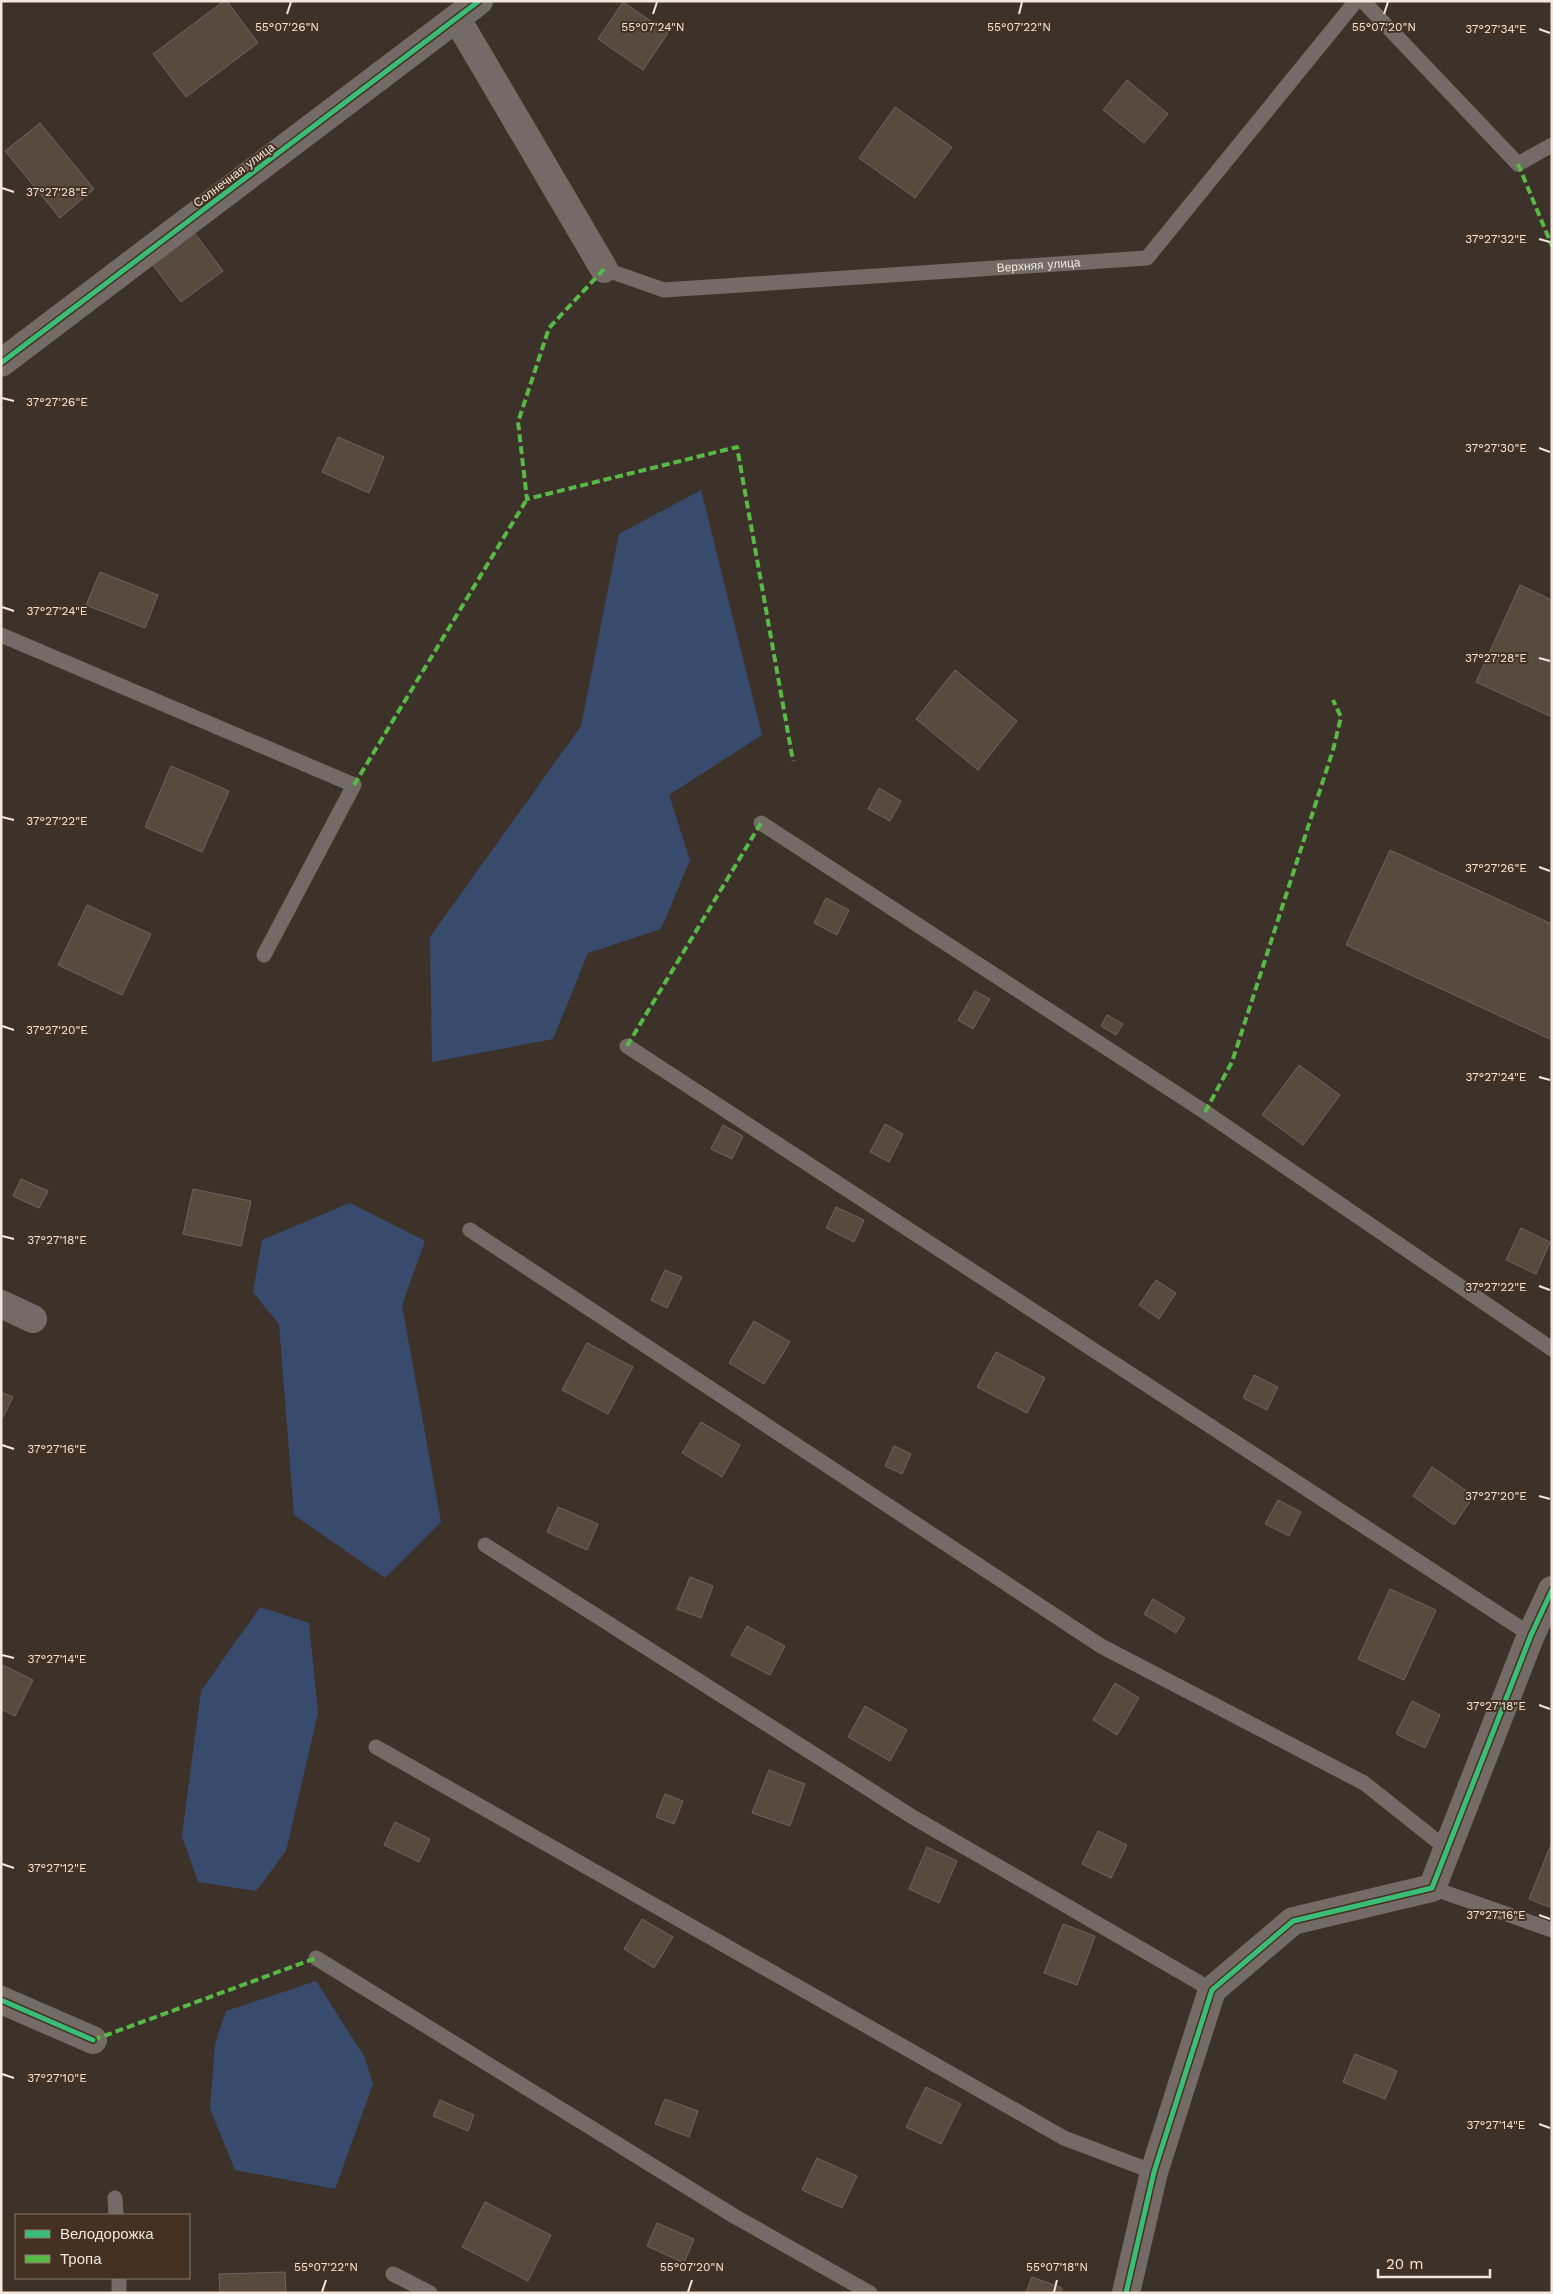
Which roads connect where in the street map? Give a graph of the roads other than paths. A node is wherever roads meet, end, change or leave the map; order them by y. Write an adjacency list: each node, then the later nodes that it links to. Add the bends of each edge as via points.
1 (479, 1): 4 (street, Солнечная улица)
2 (1356, 1): 6 (lane, Верхняя улица, via 1147,258 664,290)
3 (1363, 1): 5 (lane, via 1518,164)
4 (457, 10): 6 (street); 7 (street, Солнечная улица)
5 (1552, 145)
6 (604, 269)
7 (1, 364)
8 (1, 635): 10 (lane, via 354,785)
9 (761, 823): 15 (lane, via 1205,1112)
10 (264, 955)
11 (627, 1046): 18 (lane)
12 (470, 1230): 20 (lane, via 1101,1646 1364,1783)
13 (1, 1304): 14 (street)
14 (33, 1319)
15 (1552, 1348)
16 (485, 1545): 24 (lane, via 911,1816)
17 (1552, 1590): 18 (street)
18 (1531, 1635): 20 (street)
19 (376, 1747): 27 (lane, via 1064,2138)
20 (1447, 1849): 21 (street)
21 (1432, 1888): 22 (lane); 24 (street, via 1293,1920)
22 (1552, 1930)
23 (316, 1958): 34 (lane, via 734,2216)
24 (1212, 1990): 27 (street)
25 (1, 2000): 26 (street)
26 (93, 2040)
27 (1154, 2172): 35 (street)
28 (115, 2198): 29 (lane)
29 (116, 2214)
30 (393, 2274): 33 (lane)
31 (118, 2279): 32 (lane)
32 (119, 2293)
33 (430, 2293)
34 (870, 2293)
35 (1126, 2293)

